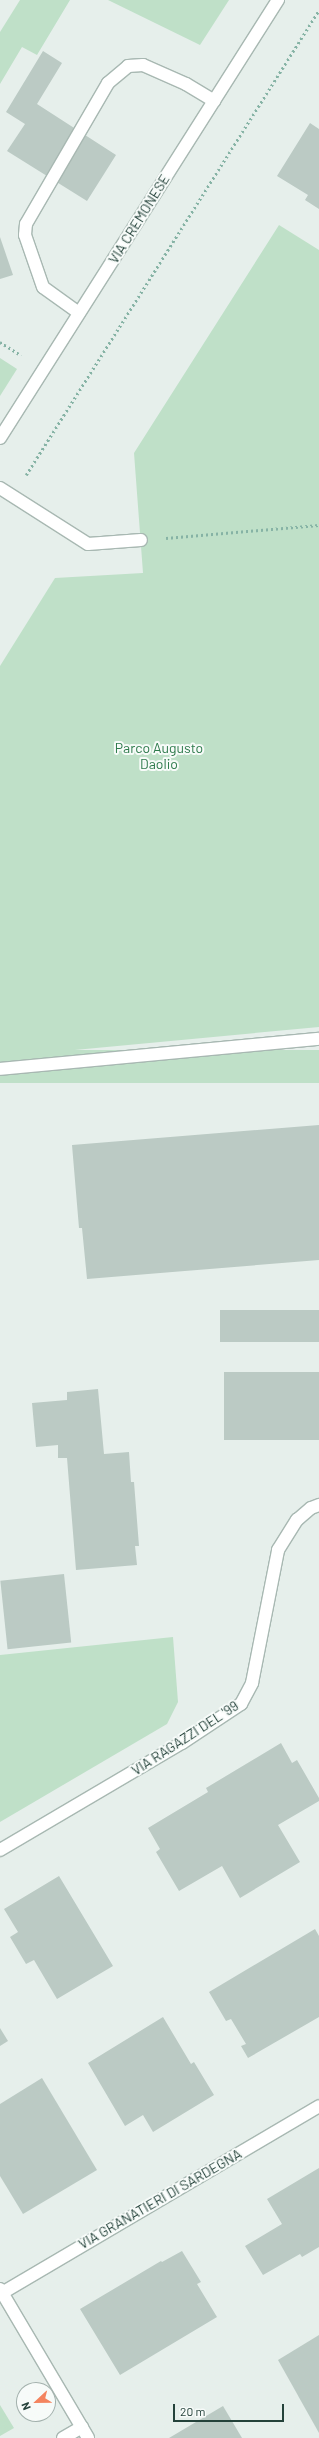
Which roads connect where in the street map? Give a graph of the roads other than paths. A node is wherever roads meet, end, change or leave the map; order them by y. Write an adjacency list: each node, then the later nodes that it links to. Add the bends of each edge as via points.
1 (278, 0): 2 (street, VIA CREMONESE)
2 (214, 101): 3 (street, VIA CREMONESE); 3 (street, via 186,84 143,65 128,66 108,83 26,224 27,242 43,288)
3 (79, 313): 4 (street, VIA CREMONESE)
4 (0, 438)
5 (0, 488): 6 (street, via 88,544)
6 (141, 540)
7 (319, 1039): 8 (street)
8 (0, 1069)
9 (319, 1505): 10 (street, VIA RAGAZZI DEL '99, via 311,1508 297,1520 278,1550 252,1683 241,1704 182,1743)
10 (0, 1850)
11 (319, 2106): 12 (street, VIA GRANATIERI DI SARDEGNA)
12 (1, 2291): 13 (street)
13 (82, 2427): 14 (street); 15 (street)
14 (63, 2438)
15 (88, 2438)

